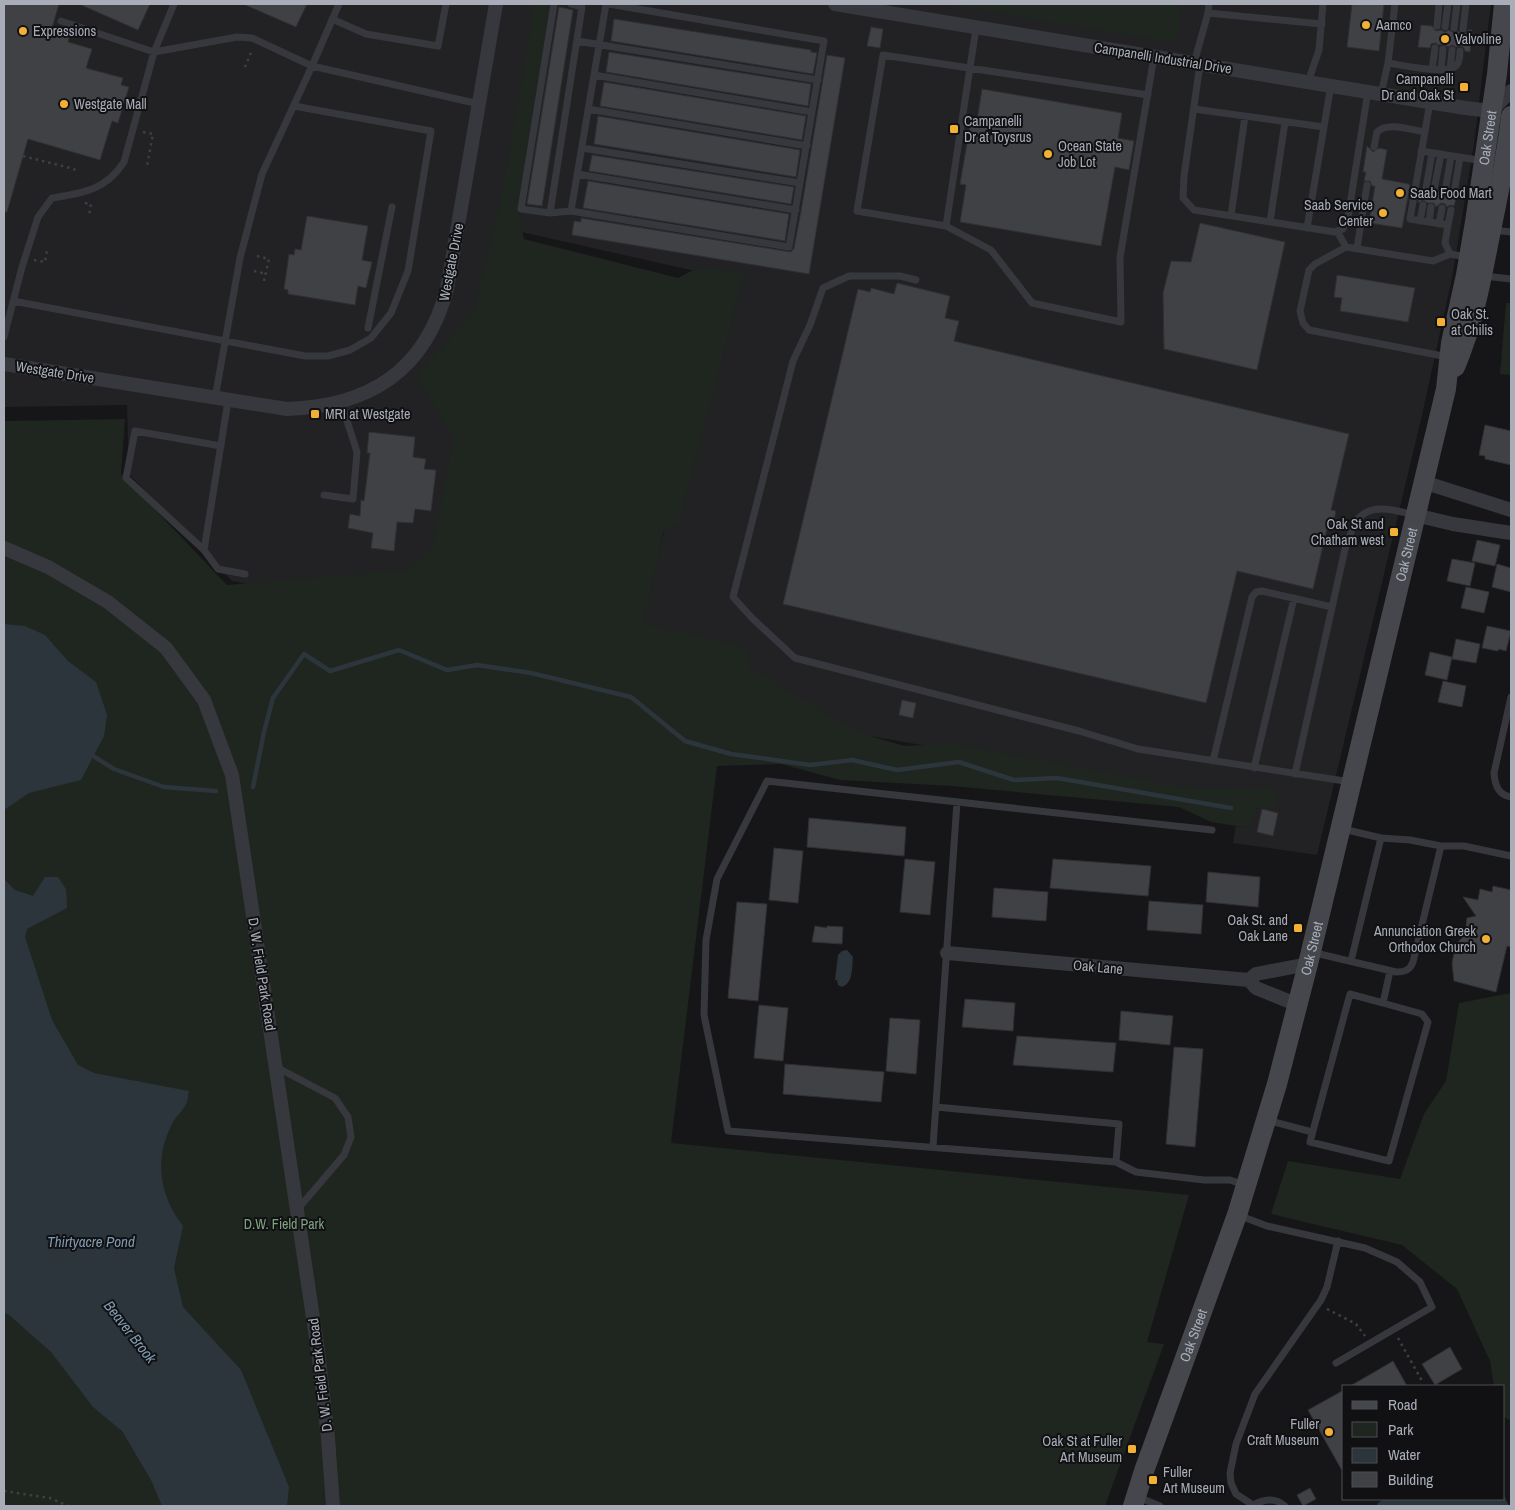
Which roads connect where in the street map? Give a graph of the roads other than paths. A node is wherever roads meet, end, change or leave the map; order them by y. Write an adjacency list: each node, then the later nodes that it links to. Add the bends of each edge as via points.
1 (174, 4): 33 (lane)
2 (338, 4): 19 (lane)
3 (446, 4): 19 (lane, via 438,46 366,34)
4 (554, 4): 85 (lane, via 521,209)
5 (571, 4): 27 (lane, via 582,8)
6 (608, 4): 28 (lane); 43 (lane, via 824,41)
7 (835, 4): 17 (street, Campanelli Industrial Drive)
8 (1209, 4): 18 (lane)
9 (1323, 4): 21 (lane)
10 (1395, 4): 36 (lane)
11 (1439, 4): 22 (lane)
12 (1448, 4): 23 (lane)
13 (1457, 4): 25 (lane)
14 (1466, 4): 26 (lane)
15 (1504, 4): 54 (main road, Oak Street)
16 (497, 6): 50 (street, Westgate Drive)
17 (889, 8): 24 (street, Campanelli Industrial Drive)
18 (1208, 13): 21 (lane); 35 (lane)
19 (332, 19): 37 (lane)
20 (61, 21): 33 (lane)
21 (1322, 24): 44 (lane, via 1319,50)
22 (1437, 26)
23 (1445, 27)
24 (976, 28): 34 (street, Campanelli Industrial Drive); 38 (lane)
25 (1454, 28)
26 (1463, 29)
27 (577, 41): 28 (lane); 85 (lane)
28 (599, 44): 42 (lane); 43 (lane)
29 (1435, 48): 39 (lane)
30 (1443, 49): 41 (lane)
31 (1452, 50): 40 (lane)
32 (1460, 51): 40 (lane, via 1459,61)
33 (154, 52): 37 (lane, via 237,37 252,38); 102 (lane, via 124,162 116,175 101,186 52,198 38,217)
34 (1154, 57): 35 (street, Campanelli Industrial Drive); 48 (lane)
35 (1197, 64): 44 (street, Campanelli Industrial Drive); 53 (lane)
36 (1388, 64): 39 (lane); 47 (lane)
37 (312, 66): 50 (lane); 51 (lane)
38 (970, 67): 48 (lane); 92 (lane); 92 (lane, via 883,54 857,211)
39 (1432, 69): 41 (lane)
40 (1450, 69): 41 (lane)
41 (1441, 70)
42 (594, 75): 52 (lane); 55 (lane)
43 (818, 80): 55 (lane)
44 (1308, 82): 45 (street, Campanelli Industrial Drive)
45 (1331, 85): 47 (street, Campanelli Industrial Drive); 59 (lane)
46 (1511, 91): 54 (street)
47 (1375, 93): 49 (street, Campanelli Industrial Drive); 95 (lane, via 1348,217 1343,228)
48 (1148, 95): 92 (lane, via 1120,257 1120,322 1032,303 991,250)
49 (1430, 102): 54 (street, Campanelli Industrial Drive); 60 (lane)
50 (479, 104): 109 (street, Westgate Drive, via 447,289 431,334 401,370 384,383)
51 (294, 106): 105 (lane, via 262,174 240,258); 105 (lane, via 431,132 408,271 391,313 371,338 350,350 328,356 305,356)
52 (588, 109): 61 (lane); 63 (lane)
53 (1194, 109): 56 (lane); 86 (lane, via 1183,198 1194,210)
54 (1491, 111): 58 (street); 69 (main road, Oak Street)
55 (812, 112): 61 (lane)
56 (1244, 116): 57 (lane); 86 (lane)
57 (1285, 122): 59 (lane); 88 (lane)
58 (1511, 124): 70 (main road, Oak Street)
59 (1324, 127): 93 (lane)
60 (1425, 132): 62 (lane, via 1384,127 1377,132); 64 (lane)
61 (807, 146): 72 (lane)
62 (1374, 147)
63 (582, 148): 71 (lane); 72 (lane)
64 (1421, 151): 65 (lane); 87 (lane, via 1410,219)
65 (1432, 153): 66 (lane); 74 (lane)
66 (1441, 154): 67 (lane); 75 (lane)
67 (1451, 156): 68 (lane); 76 (lane)
68 (1460, 157): 69 (lane); 77 (lane)
69 (1484, 161): 70 (lane); 99 (main road, Oak Street)
70 (1504, 164): 94 (main road, Oak Street)
71 (577, 174): 82 (lane); 83 (lane)
72 (800, 183): 83 (lane)
73 (1367, 185): 98 (lane)
74 (1426, 188)
75 (1434, 190)
76 (1445, 192)
77 (1454, 193)
78 (1422, 205): 87 (lane)
79 (392, 207): 103 (lane)
80 (1431, 207): 89 (lane)
81 (1442, 208): 90 (lane)
82 (571, 210): 83 (lane, via 789,247); 85 (lane)
83 (796, 210)
84 (1450, 210): 91 (lane)
85 (550, 213)
86 (1232, 216): 88 (lane)
87 (1420, 221): 89 (lane)
88 (1270, 222): 93 (lane)
89 (1429, 222): 90 (lane)
90 (1439, 224): 91 (lane)
91 (1448, 225): 99 (lane, via 1445,243)
92 (946, 226)
93 (1307, 228): 95 (lane)
94 (1491, 230): 96 (lane); 99 (main road, Oak Street)
95 (1337, 231): 97 (lane)
96 (1511, 232)
97 (1346, 247): 98 (lane); 106 (lane, via 1309,270 1300,311 1309,330)
98 (1357, 248): 99 (lane, via 1433,261)
99 (1471, 262): 100 (lane); 106 (main road, Oak Street, via 1466,339)
100 (1511, 278)
101 (916, 280): 122 (lane, via 900,276 848,276 823,288 793,361 733,597 795,658 1138,749)
102 (14, 301): 104 (lane); 105 (lane)
103 (368, 328)
104 (4, 337)
105 (225, 342): 108 (lane)
106 (1454, 358): 111 (main road, Oak Street)
107 (4, 364): 108 (street, Westgate Drive)
108 (222, 399): 109 (street, Westgate Drive, via 287,409 316,408); 110 (lane)
109 (342, 402): 112 (lane, via 357,452 353,499)
110 (221, 446): 117 (lane); 117 (lane, via 135,431 126,478)
111 (1423, 482): 113 (street); 114 (main road, Oak Street)
112 (324, 495)
113 (1511, 510)
114 (1415, 515): 115 (street); 120 (lane, via 1372,509 1357,519 1345,548); 125 (main road, Oak Street)
115 (1511, 533)
116 (4, 548): 140 (street, D. W. Field Park Road, via 48,567 108,602 166,648 204,700 232,775)
117 (204, 550): 118 (lane, via 218,569)
118 (245, 574)
119 (1294, 598): 120 (lane); 122 (lane, via 1262,591 1252,597); 123 (lane)
120 (1332, 607): 124 (lane)
121 (1511, 697): 126 (lane, via 1494,773 1499,792)
122 (1213, 761): 123 (lane)
123 (1254, 768): 124 (lane)
124 (1295, 774): 125 (lane)
125 (1352, 782): 128 (main road, Oak Street)
126 (1511, 797)
127 (957, 802): 129 (lane); 133 (lane); 144 (lane, via 767,780 718,879 706,940 704,1015 728,1131)
128 (1341, 828): 130 (lane); 134 (main road, Oak Street)
129 (1212, 830)
130 (1381, 838): 131 (lane); 135 (lane)
131 (1441, 846): 132 (lane, via 1464,846); 136 (lane, via 1411,966 1402,972)
132 (1511, 856)
133 (947, 953): 137 (street, Oak Lane); 141 (lane)
134 (1310, 958): 135 (lane); 137 (street, Oak Lane, via 1256,974); 139 (main road, Oak Street)
135 (1351, 960): 136 (lane)
136 (1390, 971): 138 (lane)
137 (1249, 980): 139 (street, Oak Lane, via 1256,988)
138 (1383, 1003): 143 (lane, via 1350,994); 143 (lane, via 1422,1014 1428,1022 1389,1162 1310,1142)
139 (1298, 1006): 142 (main road, Oak Street)
140 (276, 1067): 147 (street, D. W. Field Park Road); 147 (lane, via 335,1098 348,1117 351,1137 344,1155)
141 (936, 1107): 144 (lane); 145 (lane, via 1119,1124)
142 (1267, 1120): 143 (lane); 146 (main road, Oak Street)
143 (1312, 1132)
144 (933, 1147): 145 (lane)
145 (1116, 1162): 146 (lane, via 1136,1172 1230,1180)
146 (1247, 1186): 148 (main road, Oak Street)
147 (297, 1210): 152 (street, D. W. Field Park Road, via 318,1351)
148 (1237, 1215): 149 (lane, via 1267,1226); 151 (main road, Oak Street)
149 (1338, 1241): 150 (lane, via 1397,1262 1420,1282 1432,1307); 154 (lane, via 1321,1300 1255,1394 1236,1444 1230,1473 1232,1484 1236,1494)
150 (1336, 1363)
151 (1133, 1503): 153 (lane)
152 (332, 1506)
153 (1160, 1506)
154 (1253, 1506): 155 (lane, via 1262,1500 1273,1500)
155 (1284, 1506)

